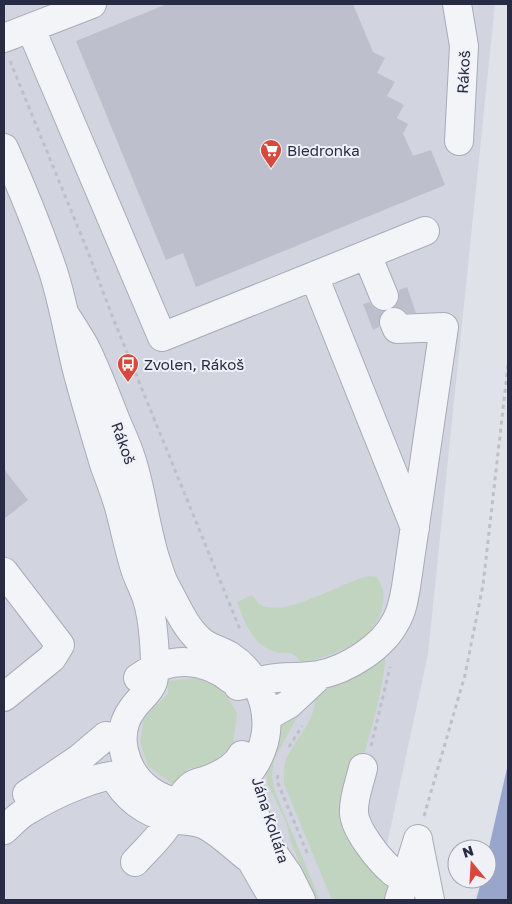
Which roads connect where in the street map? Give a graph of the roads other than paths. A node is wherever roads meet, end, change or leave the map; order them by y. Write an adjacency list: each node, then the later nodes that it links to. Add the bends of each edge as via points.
1 (92, 4): 3 (street)
2 (457, 4): 5 (street, Rákoš, via 464,46)
3 (31, 29): 4 (street); 9 (street, via 162,337)
4 (6, 47)
5 (459, 141)
6 (4, 148): 11 (street, Rákoš, via 52,271)
7 (425, 231): 8 (street)
8 (367, 254): 9 (street); 10 (street)
9 (314, 276): 13 (street)
10 (384, 296)
11 (64, 313): 15 (street, Rákoš, via 85,347 130,456); 17 (street, Rákoš, via 78,375 147,599 154,639)
12 (394, 322): 13 (street, via 396,329 444,327)
13 (415, 528): 18 (street, via 403,605 397,621 370,652)
14 (6, 579): 20 (street, via 60,645 52,658)
15 (162, 581): 16 (street, Rákoš, via 163,602 173,634); 19 (street, Rákoš, via 189,628 210,648 230,656 243,668)
16 (196, 662): 17 (street, via 166,665); 19 (street)
17 (145, 674): 22 (street, via 126,688 117,701); 25 (street, Rákoš, via 153,681 132,708 122,736)
18 (312, 682): 19 (street, via 269,679); 21 (street, via 289,704)
19 (246, 684): 21 (street, via 263,700); 24 (street, via 249,734 245,749)
20 (4, 697)
21 (266, 717): 24 (street, via 262,748)
22 (106, 736): 25 (street, via 108,756); 27 (street)
23 (364, 768): 31 (street, via 354,815 371,848)
24 (252, 771): 26 (street, via 193,784 185,791); 33 (street, Jána Kollára, via 271,850 299,868)
25 (129, 788): 26 (street, via 148,789); 26 (street, via 135,862); 28 (street, via 102,778 58,794 24,813); 29 (street, via 94,798)
26 (186, 807): 30 (street, Jána Kollára, via 193,821 216,832); 30 (street, Jána Kollára, via 223,810 244,839)
27 (4, 811)
28 (4, 830)
29 (4, 834)
30 (251, 860): 32 (street, Jána Kollára)
31 (402, 889): 34 (street, via 418,838)
32 (274, 900)
33 (301, 900)
34 (430, 900)

